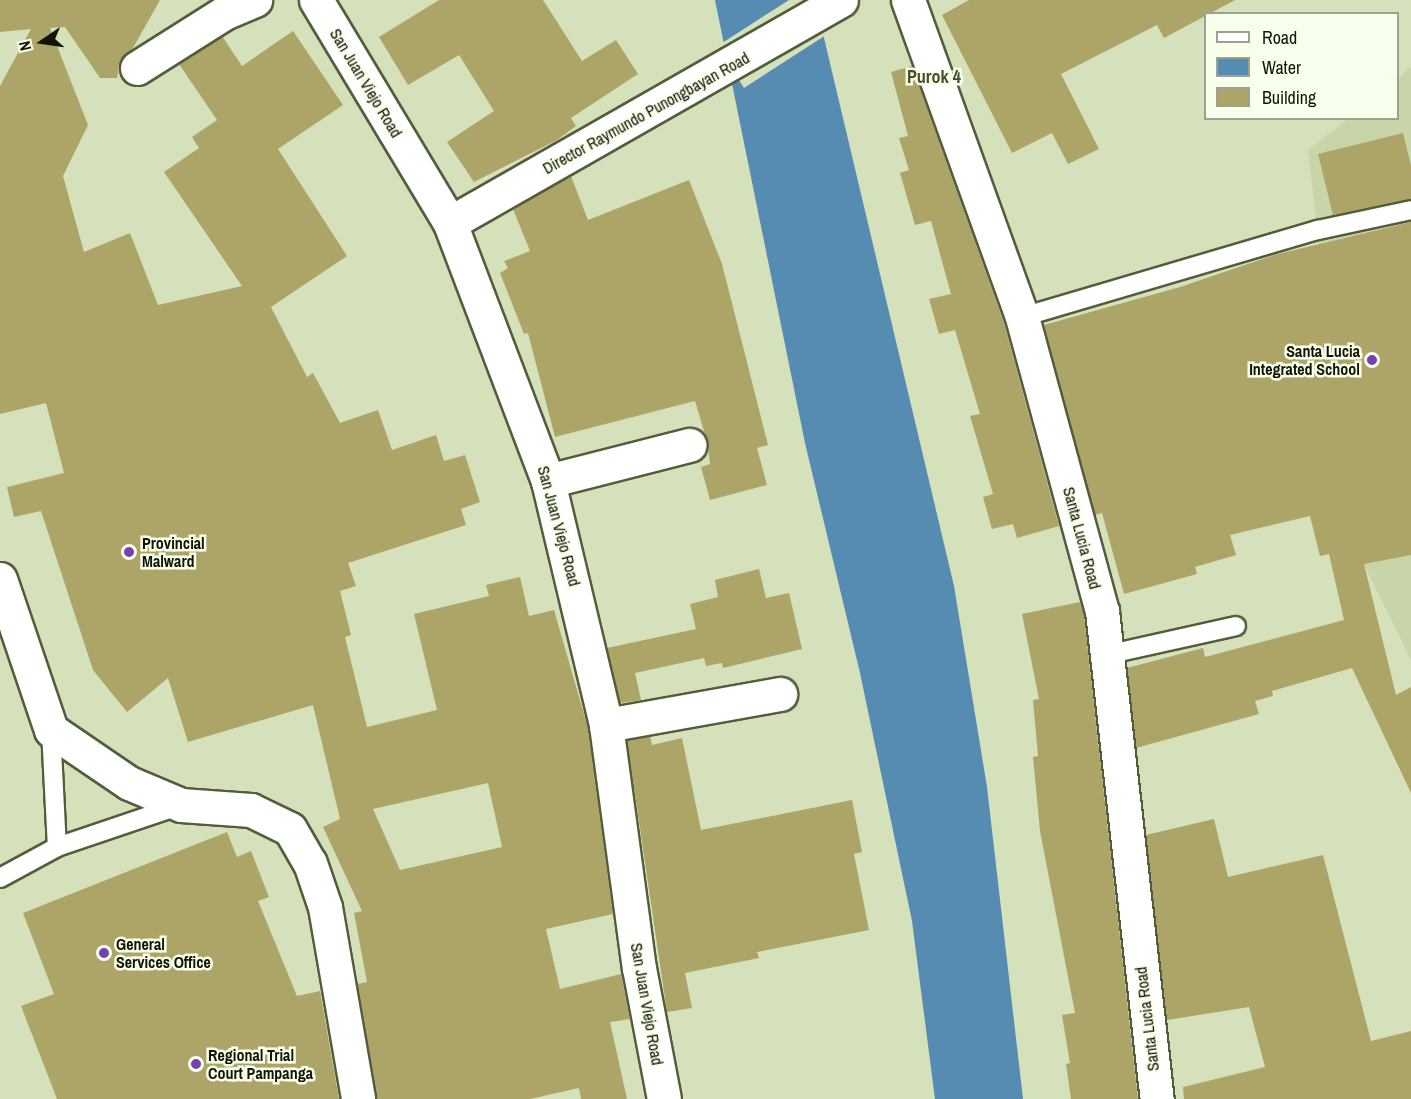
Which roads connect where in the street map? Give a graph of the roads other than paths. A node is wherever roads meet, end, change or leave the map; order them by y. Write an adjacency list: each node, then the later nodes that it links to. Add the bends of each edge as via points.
1 (255, 0): 5 (street, via 224,13)
2 (316, 0): 7 (street, San Juan Viejo Road)
3 (841, 0): 7 (street, Director Raymundo Punongbayan Road, via 730,67)
4 (908, 0): 8 (street, Santa Lucia Road)
5 (137, 68)
6 (1411, 210): 8 (lane, via 1318,230)
7 (450, 223): 10 (street, San Juan Viejo Road)
8 (1022, 317): 13 (street, Santa Lucia Road)
9 (689, 445): 10 (street)
10 (548, 481): 15 (street, San Juan Viejo Road)
11 (0, 579): 16 (street)
12 (1236, 626): 13 (lane)
13 (1110, 654): 22 (street, Santa Lucia Road)
14 (780, 694): 15 (street)
15 (606, 725): 21 (street, San Juan Viejo Road, via 639,968)
16 (51, 730): 17 (street, via 93,764); 18 (lane)
17 (181, 805): 18 (lane); 20 (street, via 251,810 290,830 310,863 325,907)
18 (57, 848): 19 (lane)
19 (0, 878)
20 (358, 1099)
21 (664, 1099)
22 (1157, 1099)

